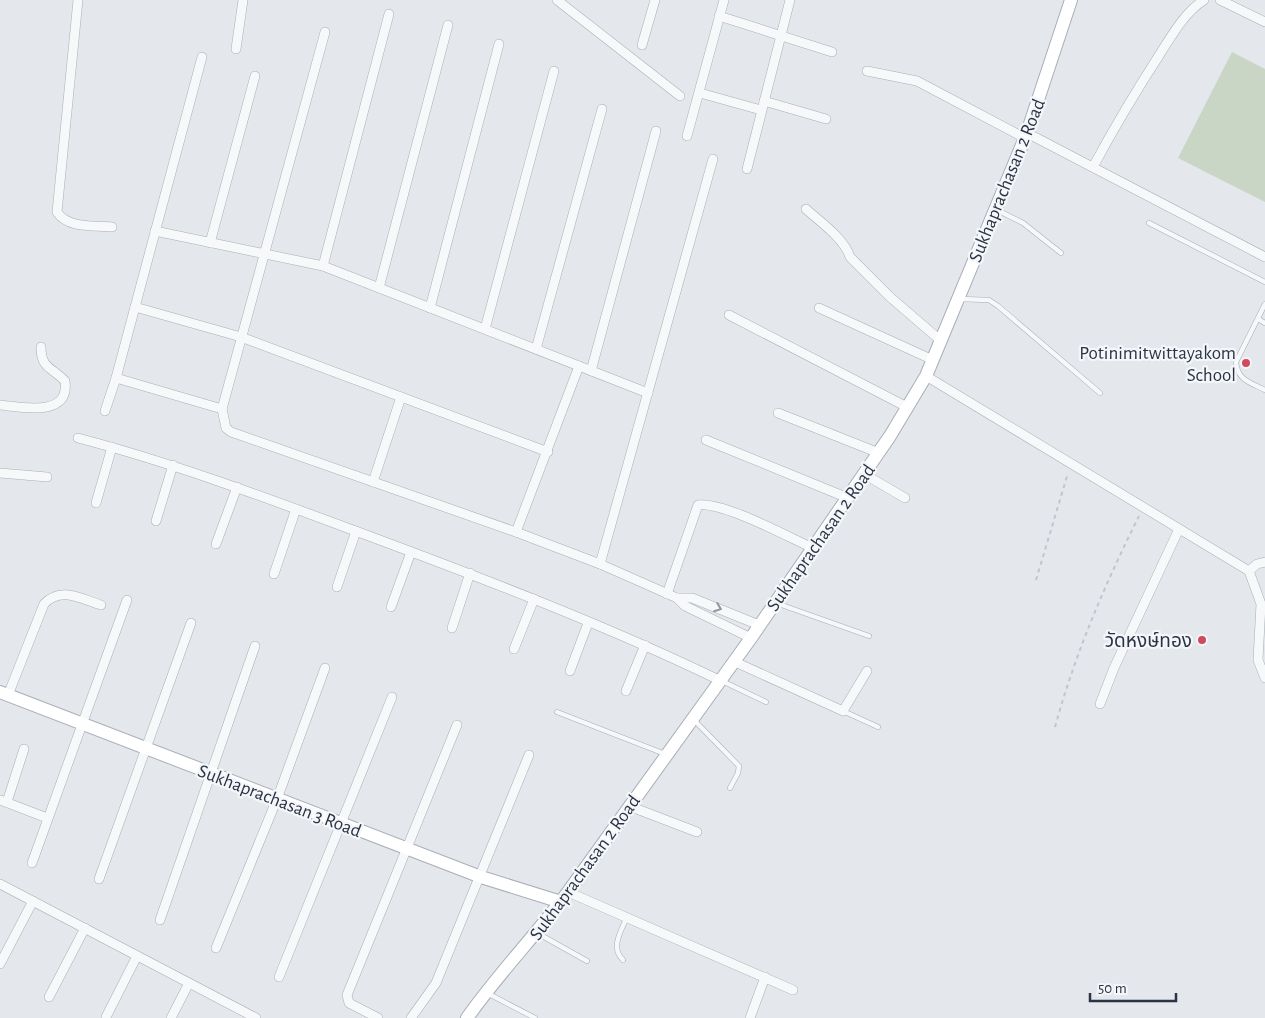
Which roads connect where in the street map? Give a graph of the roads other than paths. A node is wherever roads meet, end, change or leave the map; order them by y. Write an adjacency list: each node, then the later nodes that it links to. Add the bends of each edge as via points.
1 (78, 0): 38 (street, via 58,212 68,223)
2 (243, 0): 18 (street)
3 (557, 0): 25 (street)
4 (655, 0): 17 (street)
5 (724, 0): 11 (street)
6 (790, 0): 15 (street)
7 (1072, 0): 31 (street, Sukhaprachasan 2 Road)
8 (1204, 0): 33 (street, via 1193,6 1172,36 1128,103)
9 (1220, 0): 12 (street)
10 (389, 14): 44 (street)
11 (720, 16): 15 (street); 24 (street)
12 (1265, 22)
13 (448, 26): 46 (street)
14 (325, 32): 42 (street)
15 (781, 34): 19 (street); 26 (street)
16 (499, 44): 50 (street)
17 (642, 45)
18 (236, 49)
19 (832, 52)
20 (202, 57): 39 (street)
21 (554, 71): 55 (street)
22 (867, 71): 31 (street, via 916,81)
23 (255, 76): 40 (street)
24 (700, 93): 26 (street); 30 (street)
25 (680, 96)
26 (763, 105): 28 (street); 34 (street)
27 (602, 109): 59 (street)
28 (826, 118)
29 (656, 131): 62 (street)
30 (687, 136)
31 (1026, 136): 33 (street); 36 (street, Sukhaprachasan 2 Road)
32 (713, 159): 67 (street)
33 (1093, 167): 43 (street)
34 (747, 169)
35 (806, 209): 57 (street, via 890,297)
36 (995, 210): 41 (lane, via 1023,223); 47 (street, Sukhaprachasan 2 Road)
37 (1149, 223): 45 (lane)
38 (112, 227)
39 (155, 231): 40 (street); 49 (street)
40 (210, 242): 42 (street)
41 (1062, 253)
42 (266, 254): 44 (street); 56 (street)
43 (1265, 257)
44 (323, 266): 46 (street)
45 (1265, 282)
46 (379, 288): 50 (street)
47 (958, 299): 57 (street, Sukhaprachasan 2 Road); 66 (lane, via 989,300)
48 (1265, 304): 53 (lane)
49 (135, 307): 56 (street); 64 (street)
50 (430, 308): 55 (street)
51 (820, 308): 60 (street)
52 (729, 315): 70 (street)
53 (1258, 319): 54 (lane); 65 (lane, via 1236,362 1236,370 1241,378)
54 (1265, 322)
55 (485, 329): 59 (street)
56 (241, 337): 68 (street); 71 (street)
57 (940, 340): 60 (street, Sukhaprachasan 2 Road)
58 (42, 347): 69 (street, via 44,365 65,381 62,399 45,409)
59 (536, 349): 61 (street)
60 (933, 360): 63 (street, Sukhaprachasan 2 Road)
61 (579, 366): 62 (street); 77 (street)
62 (591, 371): 67 (street)
63 (926, 376): 70 (street, Sukhaprachasan 2 Road); 90 (street)
64 (116, 378): 71 (street); 72 (street)
65 (1265, 390)
66 (1100, 392)
67 (648, 393): 97 (street)
68 (401, 397): 77 (street); 83 (street)
69 (0, 405)
70 (907, 407): 78 (street, Sukhaprachasan 2 Road)
71 (222, 409): 83 (street, via 223,422 231,432)
72 (105, 411)
73 (778, 413): 78 (street)
74 (78, 438): 76 (street)
75 (706, 440): 85 (street)
76 (112, 447): 79 (street); 87 (street)
77 (548, 452): 92 (street)
78 (879, 453): 81 (street, Sukhaprachasan 2 Road)
79 (173, 465): 84 (street); 89 (street)
80 (0, 473): 82 (street)
81 (864, 474): 85 (street, Sukhaprachasan 2 Road); 86 (street)
82 (47, 477)
83 (373, 482): 92 (street)
84 (237, 487): 88 (street); 93 (street)
85 (848, 498): 94 (street, Sukhaprachasan 2 Road)
86 (905, 498)
87 (96, 503)
88 (296, 509): 91 (street); 100 (street)
89 (156, 521)
90 (1179, 529): 98 (street); 128 (street)
91 (356, 531): 95 (street); 101 (street)
92 (516, 532): 97 (street)
93 (216, 544)
94 (812, 548): 102 (street, via 746,518 706,504 698,505); 106 (street, Sukhaprachasan 2 Road)
95 (411, 552): 99 (street); 108 (street)
96 (1265, 562): 98 (street)
97 (600, 564): 102 (street)
98 (1249, 570): 122 (street, via 1261,604 1258,660)
99 (470, 573): 104 (street); 112 (street)
100 (274, 574)
101 (337, 587)
102 (667, 594): 103 (street)
103 (677, 598): 111 (street, one-way to 111, via 692,598); 114 (street, via 685,606)
104 (534, 599): 110 (street); 117 (street)
105 (127, 600): 132 (street)
106 (775, 603): 111 (street, Sukhaprachasan 2 Road); 113 (lane)
107 (101, 606): 125 (street, via 63,594 49,599)
108 (391, 607)
109 (191, 623): 135 (street)
110 (588, 623): 115 (street); 120 (street)
111 (759, 625): 114 (street, Sukhaprachasan 2 Road)
112 (452, 628)
113 (869, 636)
114 (750, 638): 118 (street, Sukhaprachasan 2 Road)
115 (645, 644): 123 (street); 124 (street)
116 (256, 646): 139 (street)
117 (514, 649)
118 (733, 661): 123 (street, Sukhaprachasan 2 Road); 129 (street)
119 (325, 668): 141 (street)
120 (570, 671)
121 (867, 671): 129 (street)
122 (1265, 678)
123 (719, 680): 127 (lane); 131 (street, Sukhaprachasan 2 Road)
124 (626, 691)
125 (2, 693): 132 (street, Sukhaprachasan 3 Road)
126 (392, 696): 145 (street)
127 (766, 702)
128 (1100, 704)
129 (843, 711): 134 (lane)
130 (557, 712): 137 (lane)
131 (692, 718): 137 (street, Sukhaprachasan 2 Road); 140 (lane, via 739,766)
132 (82, 723): 135 (street, Sukhaprachasan 3 Road); 144 (street)
133 (457, 725): 147 (street)
134 (878, 727)
135 (146, 748): 139 (street, Sukhaprachasan 3 Road); 150 (street)
136 (24, 749): 142 (street)
137 (666, 754): 143 (street, Sukhaprachasan 2 Road)
138 (529, 755): 149 (street)
139 (212, 773): 141 (street, Sukhaprachasan 3 Road); 155 (street)
140 (730, 788)
141 (277, 798): 145 (street, Sukhaprachasan 3 Road); 158 (street)
142 (3, 801): 144 (street)
143 (629, 806): 146 (street); 152 (street, Sukhaprachasan 2 Road)
144 (47, 818): 148 (street)
145 (341, 823): 147 (street, Sukhaprachasan 3 Road); 163 (street)
146 (697, 832)
147 (407, 849): 149 (street, Sukhaprachasan 3 Road); 173 (street, via 347,995 349,1003 356,1009)
148 (32, 863)
149 (481, 877): 152 (street, Sukhaprachasan 3 Road); 174 (street, via 436,983)
150 (99, 879)
151 (0, 884): 153 (street)
152 (565, 897): 154 (street); 157 (street, Sukhaprachasan 2 Road)
153 (33, 901): 156 (street); 162 (street)
154 (627, 917): 160 (lane, via 616,948); 164 (street)
155 (160, 920)
156 (85, 928): 159 (street); 168 (street)
157 (537, 933): 161 (lane); 167 (street, Sukhaprachasan 2 Road)
158 (216, 948)
159 (138, 956): 165 (street); 170 (street)
160 (623, 960)
161 (587, 961)
162 (0, 964)
163 (279, 977)
164 (765, 977): 166 (street); 177 (street)
165 (189, 983): 169 (street); 171 (street)
166 (793, 990)
167 (485, 992): 175 (street, Sukhaprachasan 2 Road); 176 (lane)
168 (48, 997)
169 (241, 1014): 172 (street)
170 (106, 1017)
171 (171, 1018)
172 (256, 1018)
173 (378, 1018)
174 (411, 1018)
175 (467, 1018)
176 (535, 1018)
177 (750, 1018)

